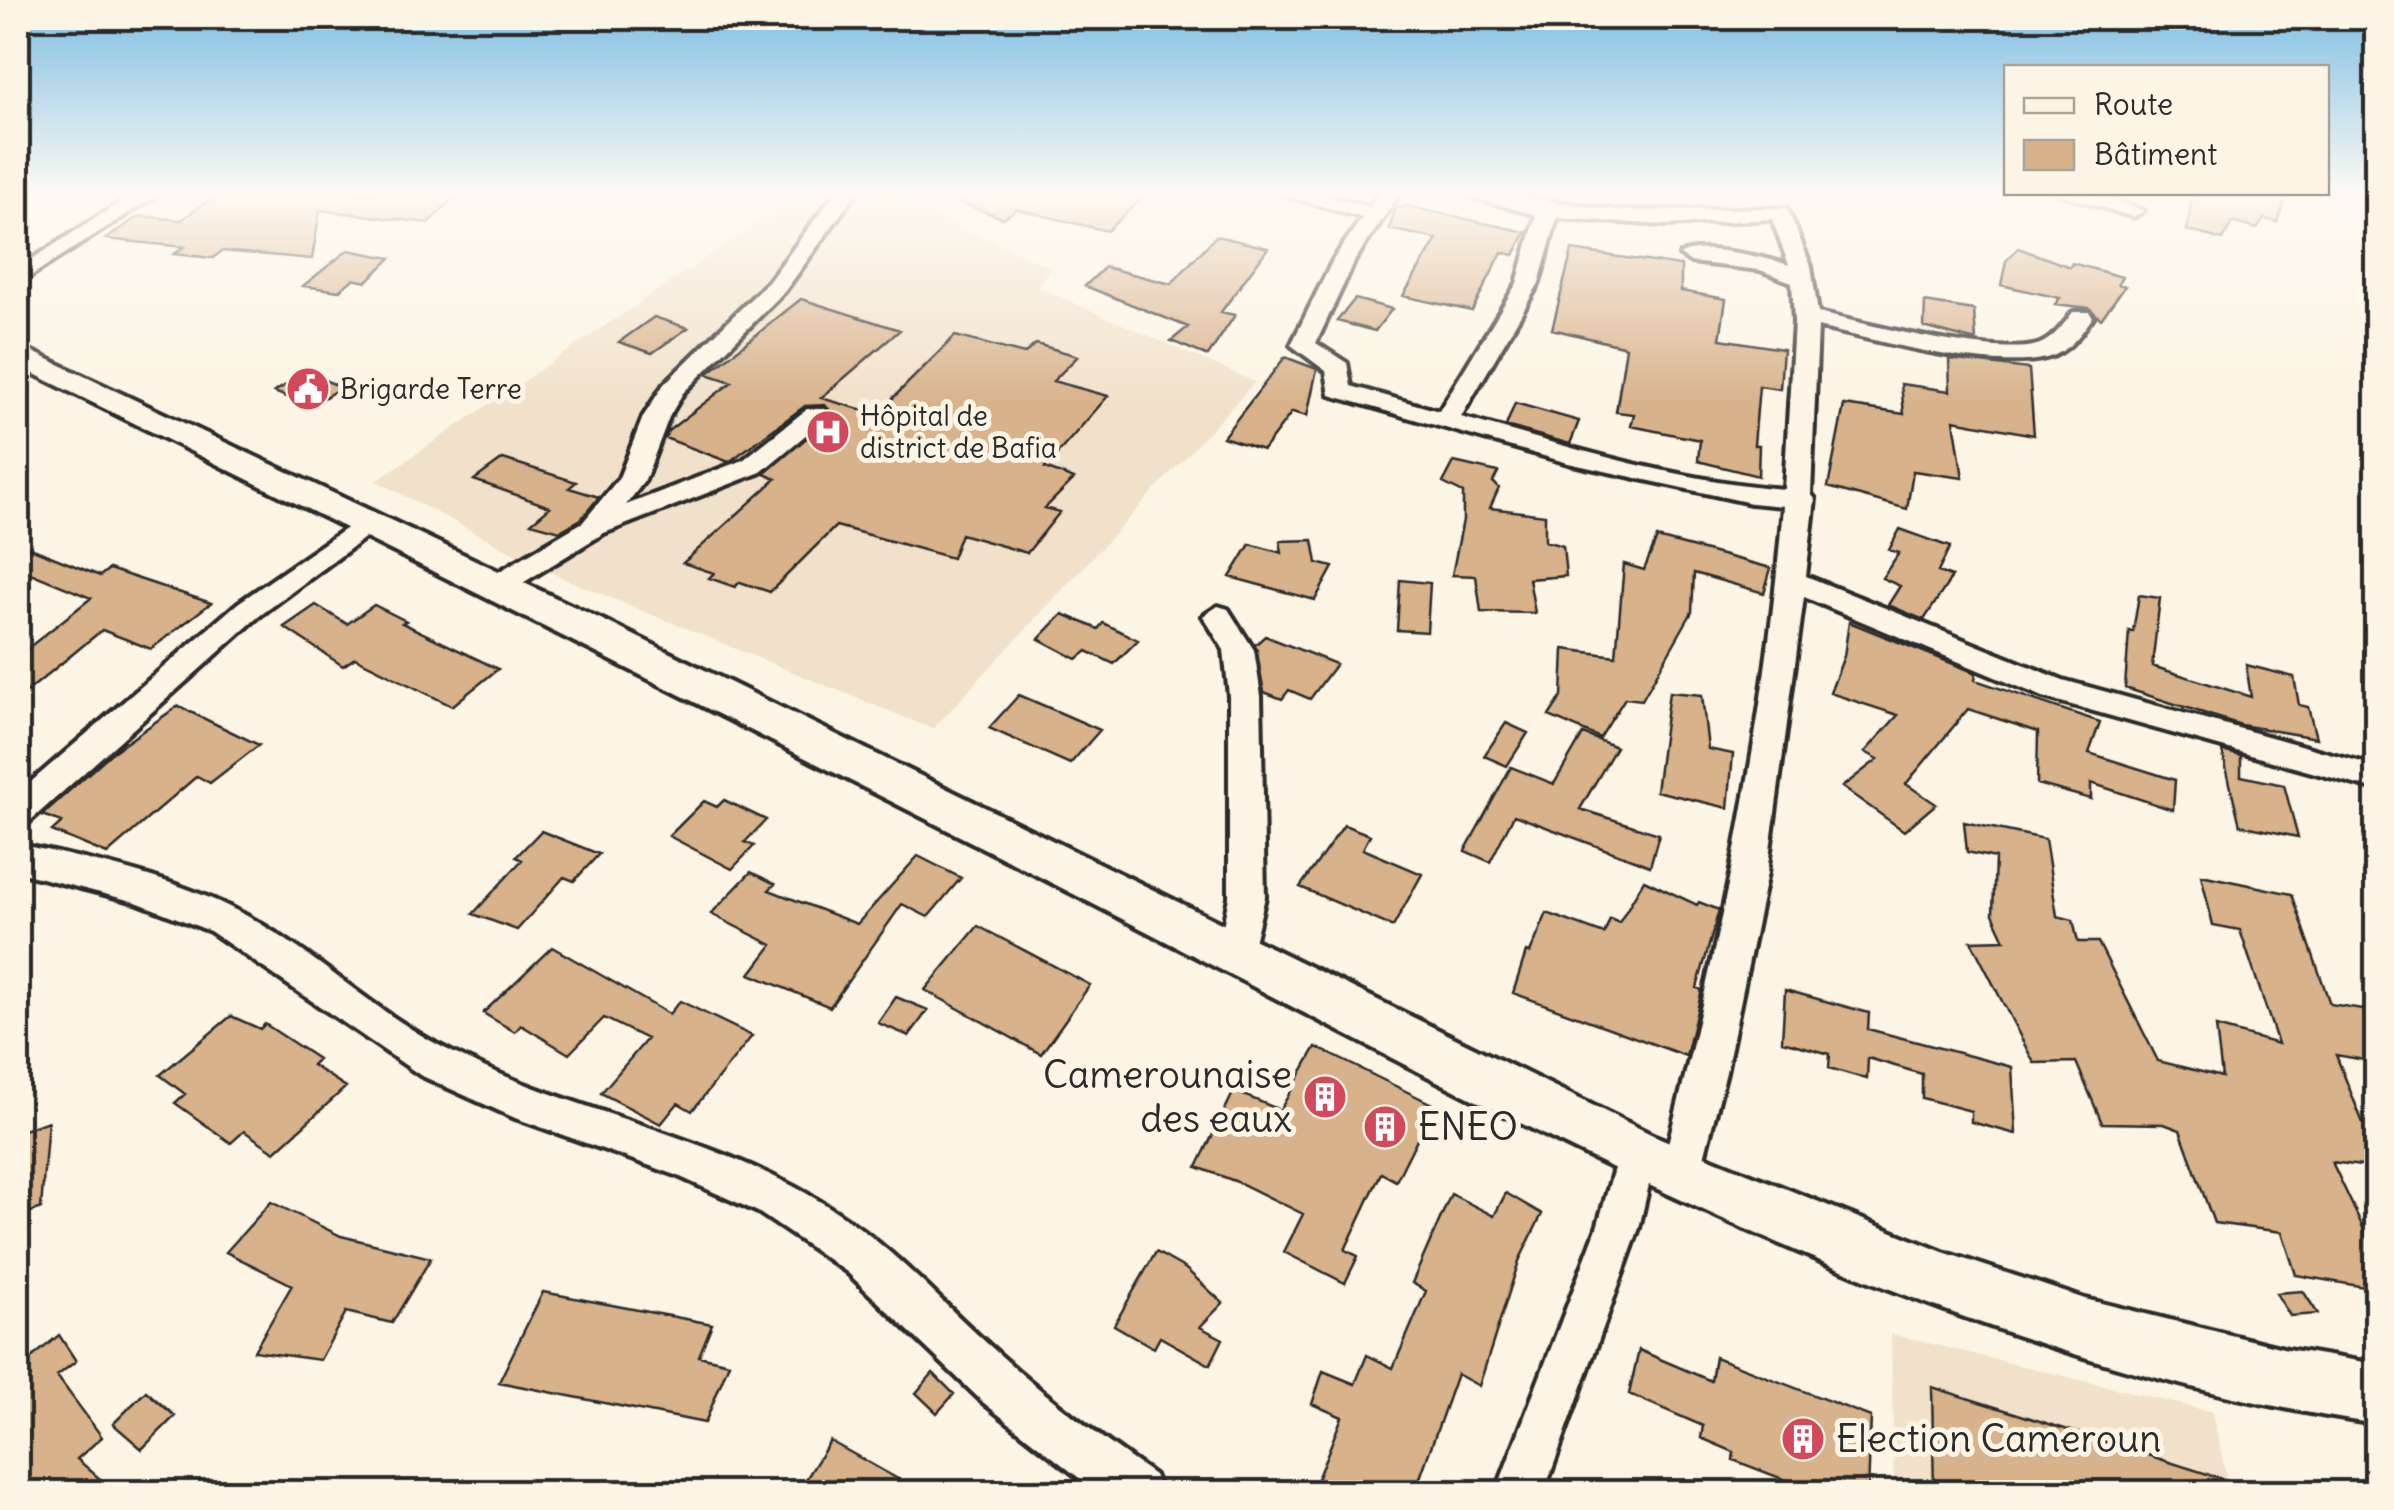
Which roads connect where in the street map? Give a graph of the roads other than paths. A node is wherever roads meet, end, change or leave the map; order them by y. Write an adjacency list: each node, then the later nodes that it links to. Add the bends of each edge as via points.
1 (39, 263): 7 (street)
2 (792, 263): 16 (street, via 673,389 632,480)
3 (1342, 263): 13 (street, via 1304,345 1338,368 1338,390)
4 (1533, 263): 13 (street)
5 (1760, 263): 8 (street)
6 (1799, 263): 8 (street)
7 (18, 277)
8 (1802, 278): 10 (street)
9 (2081, 317): 10 (street, via 2057,345 2036,353)
10 (1807, 318): 14 (street)
11 (18, 354): 15 (main road)
12 (816, 414): 16 (street, via 752,466)
13 (1445, 422): 14 (street, via 1669,478)
14 (1800, 500): 17 (street)
15 (368, 522): 18 (main road); 21 (street, via 248,610)
16 (593, 528): 18 (street)
17 (1791, 580): 20 (street, via 2054,689); 25 (street, via 1766,802)
18 (498, 585): 23 (main road)
19 (1218, 616): 23 (street, via 1239,650 1245,696 1246,896)
20 (2376, 778)
21 (18, 812)
22 (18, 858): 27 (street, via 150,893 244,932 438,1065 536,1110 726,1176 818,1224 984,1372)
23 (1236, 956): 24 (main road)
24 (1636, 1154): 25 (main road); 28 (street, via 1618,1228)
25 (1682, 1170): 26 (main road, via 1943,1280 2085,1328)
26 (2376, 1394)
27 (1137, 1492)
28 (1520, 1492)

